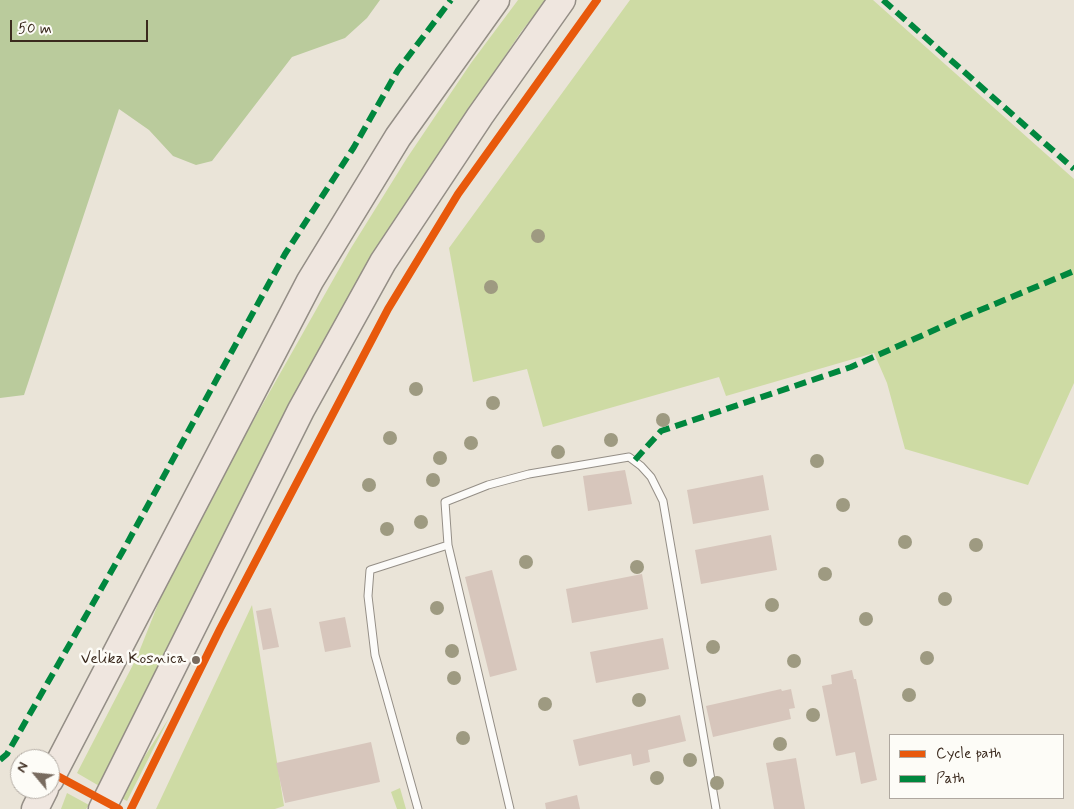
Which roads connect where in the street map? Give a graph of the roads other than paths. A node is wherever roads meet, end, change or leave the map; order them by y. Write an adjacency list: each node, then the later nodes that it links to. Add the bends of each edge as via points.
1 (496, 0): 4 (highway, via 398,137 310,281)
2 (562, 0): 5 (highway, via 383,262 301,410)
3 (448, 545): 6 (lane, via 370,570 368,596 375,655); 7 (lane); 8 (lane, via 445,502 488,485 529,474 629,457 641,466 663,501)
4 (60, 761)
5 (102, 809)
6 (418, 809)
7 (510, 809)
8 (716, 809)

